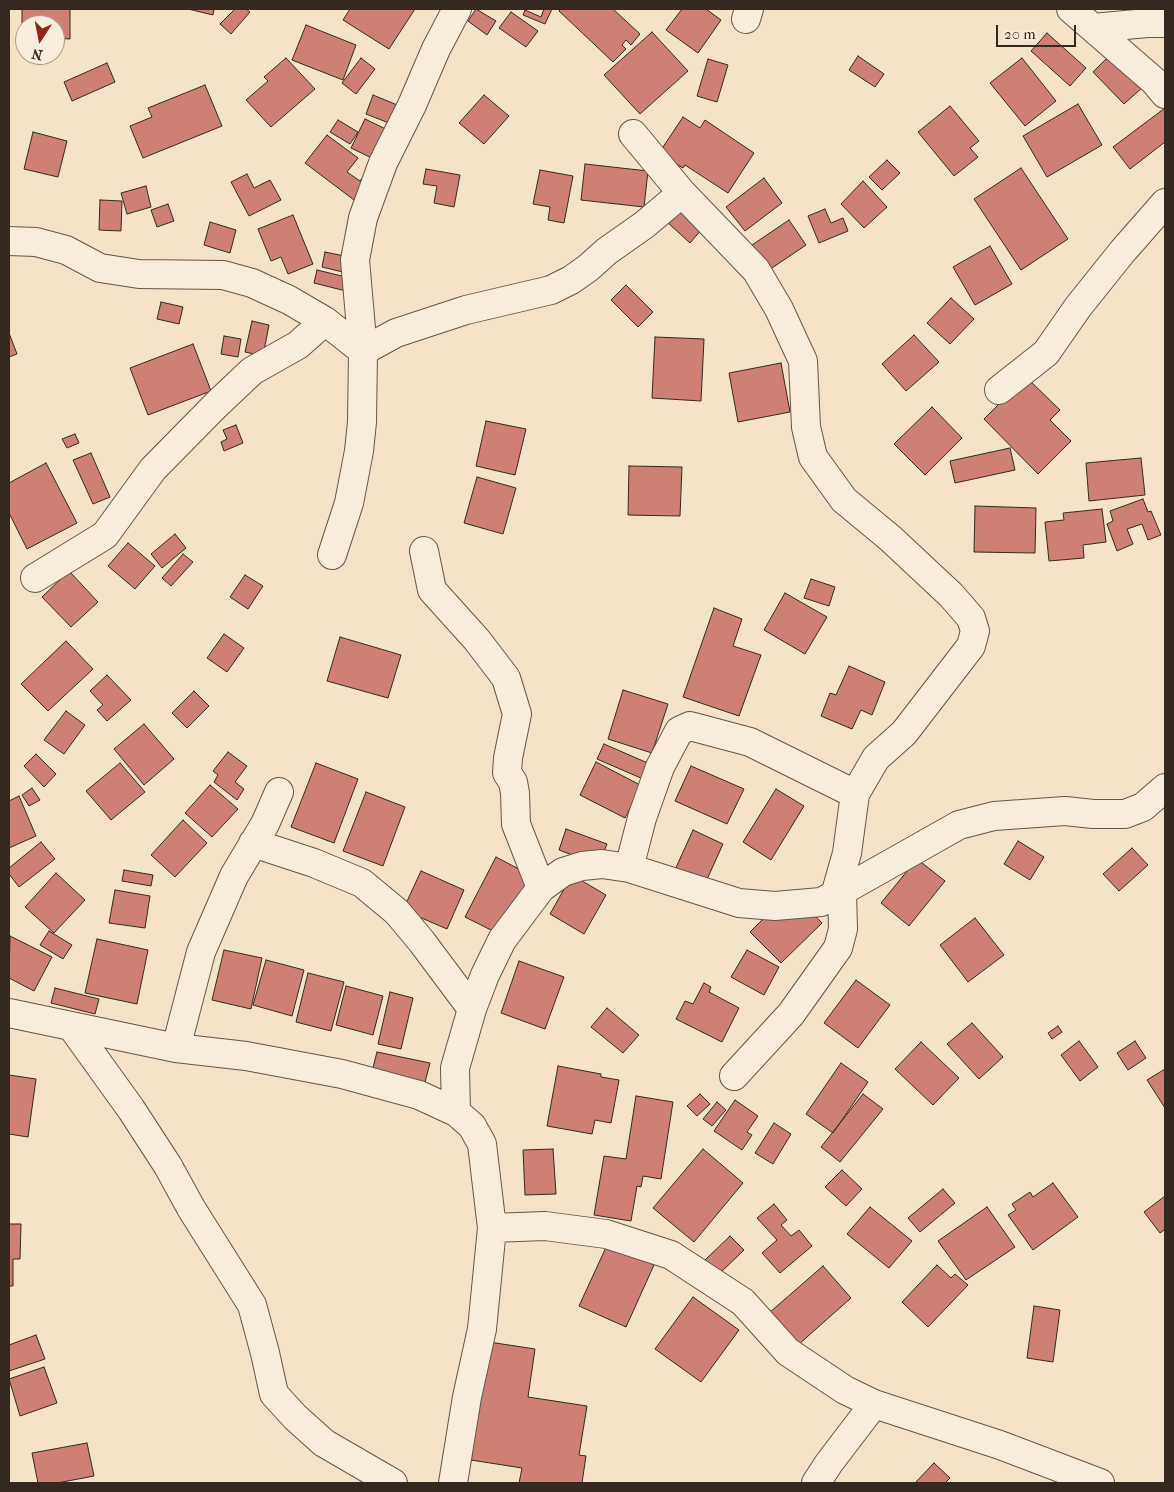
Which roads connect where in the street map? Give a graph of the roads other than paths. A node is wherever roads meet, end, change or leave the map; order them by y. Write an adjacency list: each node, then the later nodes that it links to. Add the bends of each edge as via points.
1 (457, 9): 11 (street, via 383,163 363,218 355,260)
2 (1071, 9): 4 (street)
3 (1165, 23): 4 (street)
4 (1093, 28): 5 (street)
5 (1165, 94)
6 (633, 134): 7 (street)
7 (682, 193): 11 (street, via 588,268 551,290 466,310 396,333); 18 (street, via 756,270 778,309 803,361 806,427 813,457 844,500 951,594 971,618 975,631 971,646 904,733 876,758)
8 (1165, 203): 12 (street, via 1094,286 1046,352)
9 (9, 241): 10 (street, via 36,242 66,250 100,268 223,275 252,283)
10 (325, 321): 11 (street); 15 (street, via 298,344 252,371 216,404 153,469 105,535)
11 (363, 350): 14 (street, via 359,451 349,503)
12 (999, 390)
13 (424, 551): 21 (street, via 432,590 506,678 517,714 507,773 515,793 516,824)
14 (332, 555)
15 (36, 578)
16 (1165, 788): 22 (street, via 1143,807 1124,814 1065,811 994,816 959,825)
17 (279, 792): 19 (street)
18 (855, 794): 20 (street, via 750,742 690,726 679,731 660,767); 22 (street)
19 (253, 843): 23 (street, via 362,883 397,912); 26 (street, via 234,876 201,952)
20 (629, 868): 21 (street, via 602,864 582,866 564,872); 22 (street, via 740,903 775,906 820,902)
21 (541, 888): 23 (street, via 502,940)
22 (839, 894): 27 (street, via 843,929 838,948 791,1014)
23 (472, 1008): 28 (street, via 455,1068)
24 (9, 1013): 25 (street)
25 (72, 1027): 26 (street); 31 (street, via 132,1109 252,1305 274,1394 324,1443)
26 (176, 1048): 28 (street, via 246,1056 342,1074 419,1095)
27 (734, 1076)
28 (456, 1112): 29 (street, via 472,1126 482,1144)
29 (492, 1228): 30 (street, via 545,1226 606,1234 671,1255 743,1302 788,1352 844,1390); 32 (street, via 482,1329)
30 (874, 1404): 33 (street); 34 (street, via 1000,1445)
31 (393, 1483)
32 (453, 1483)
33 (816, 1483)
34 (1100, 1483)

